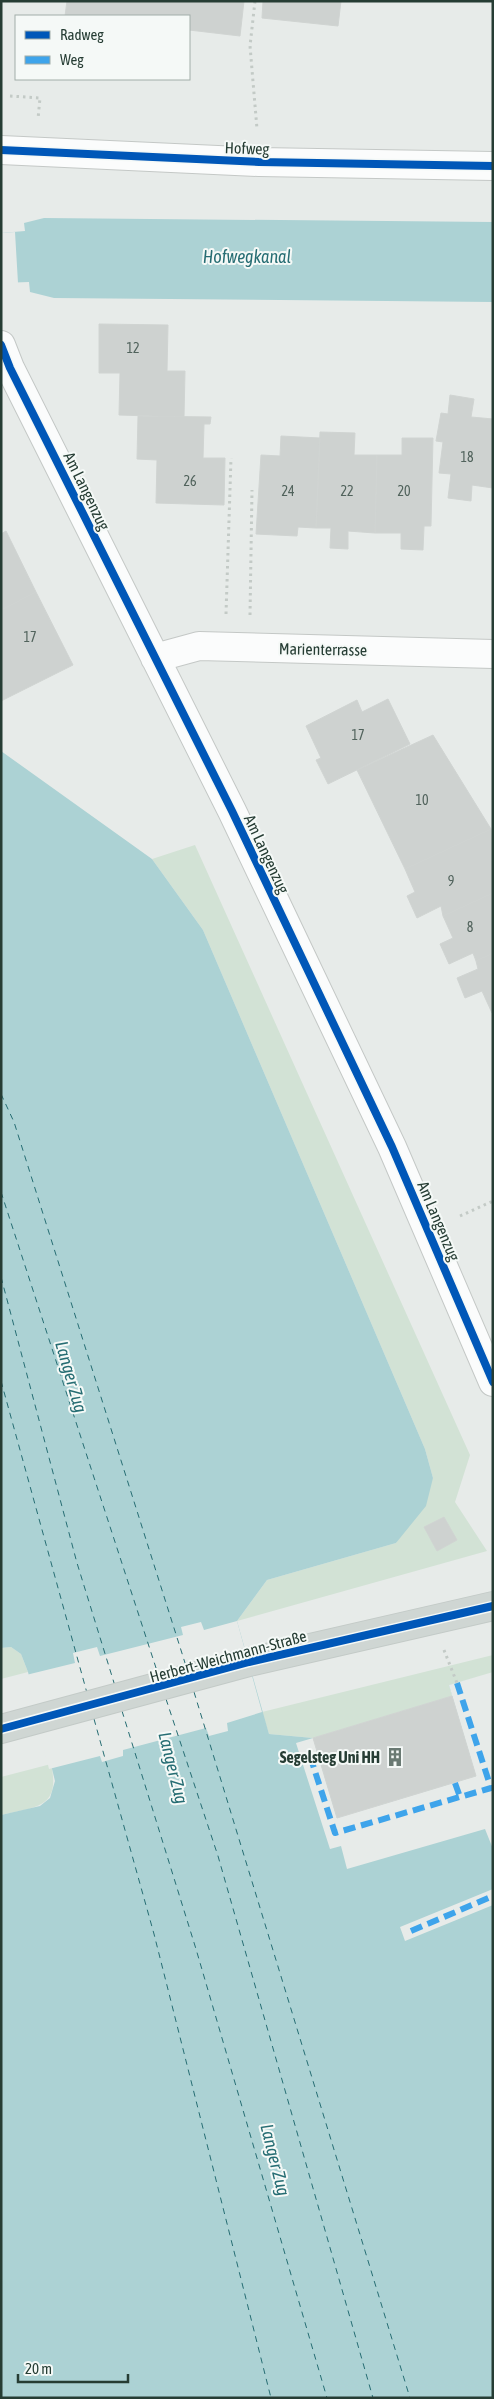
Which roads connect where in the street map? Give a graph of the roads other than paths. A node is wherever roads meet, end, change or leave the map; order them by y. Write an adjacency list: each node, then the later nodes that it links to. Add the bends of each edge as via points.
1 (1, 150): 2 (street, Hofweg, via 259,162)
2 (493, 166)
3 (1, 345): 5 (street, Am Langenzug)
4 (493, 654): 5 (street, Marienterrasse, via 199,646)
5 (155, 658): 6 (street, Am Langenzug, via 388,1138)
6 (493, 1382)
7 (493, 1606): 8 (main road, Herbert-Weichmann-Straße, via 249,1662)
8 (1, 1729)

